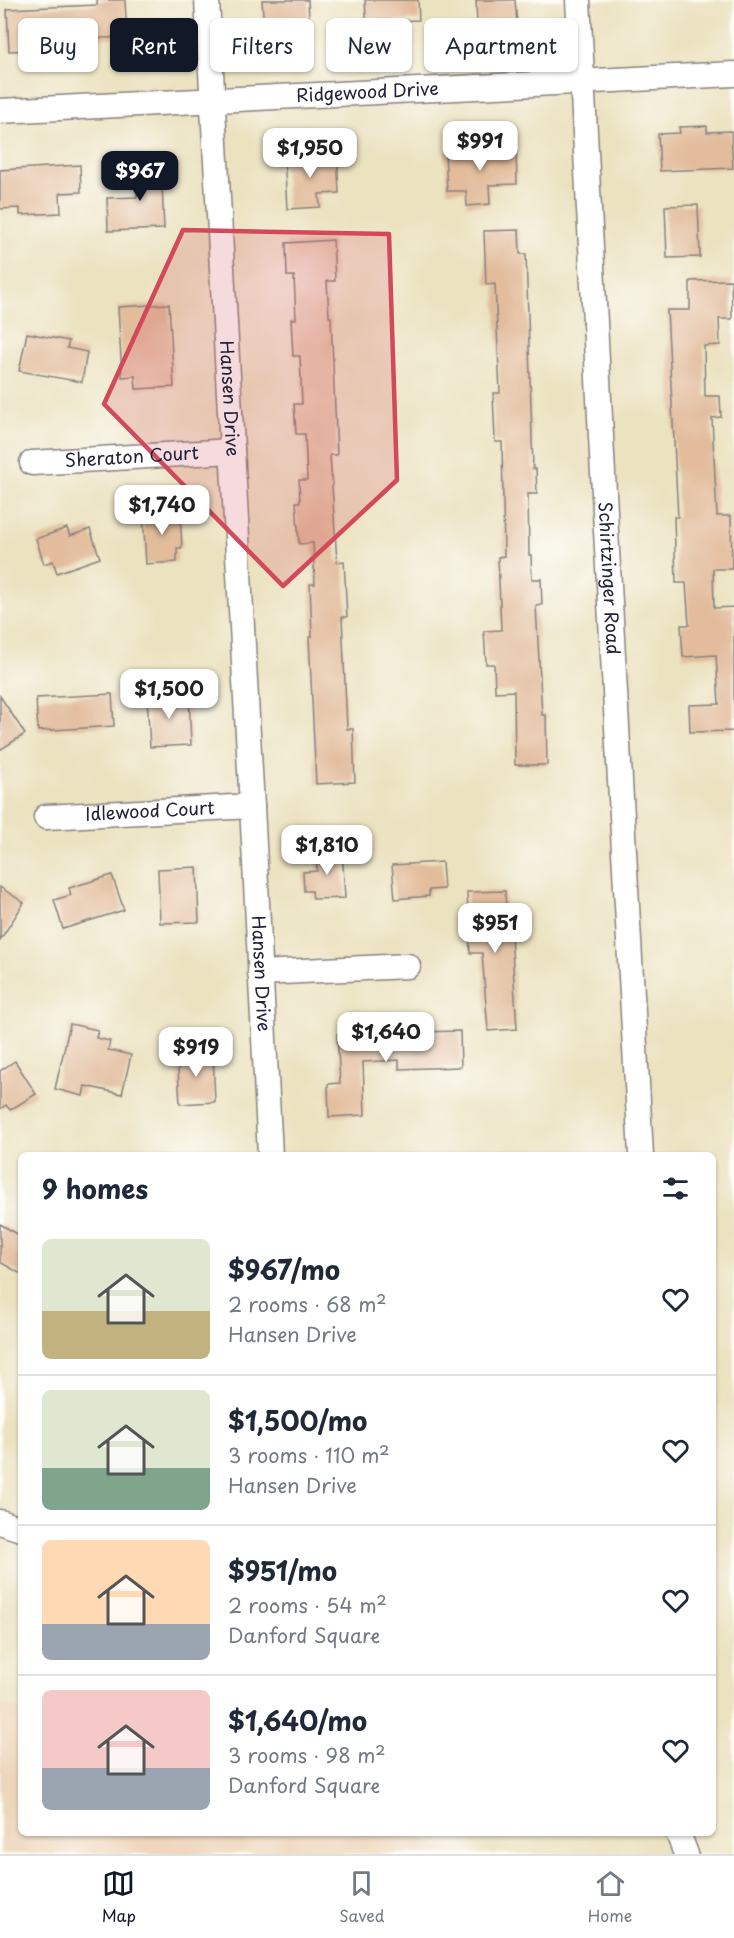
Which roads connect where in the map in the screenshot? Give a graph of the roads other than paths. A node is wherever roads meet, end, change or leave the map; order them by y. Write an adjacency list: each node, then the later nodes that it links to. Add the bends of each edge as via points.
1 (207, 0): 5 (street, Hansen Drive)
2 (578, 0): 4 (street, Schirtzinger Road)
3 (734, 74): 4 (street, Ridgewood Drive)
4 (581, 83): 5 (street, Ridgewood Drive); 14 (street, Schirtzinger Road)
5 (212, 100): 6 (street, Ridgewood Drive); 7 (street, Hansen Drive)
6 (0, 111)
7 (232, 451): 8 (street, Sheraton Court); 9 (street, Hansen Drive)
8 (32, 463)
9 (252, 806): 10 (street, Idlewood Court); 12 (street, Hansen Drive)
10 (46, 817)
11 (408, 966): 12 (street)
12 (260, 973): 13 (street, Hansen Drive)
13 (270, 1152)
14 (642, 1152)
15 (0, 1522): 16 (street)
16 (18, 1528)
17 (679, 1836): 18 (street)
18 (686, 1854)

